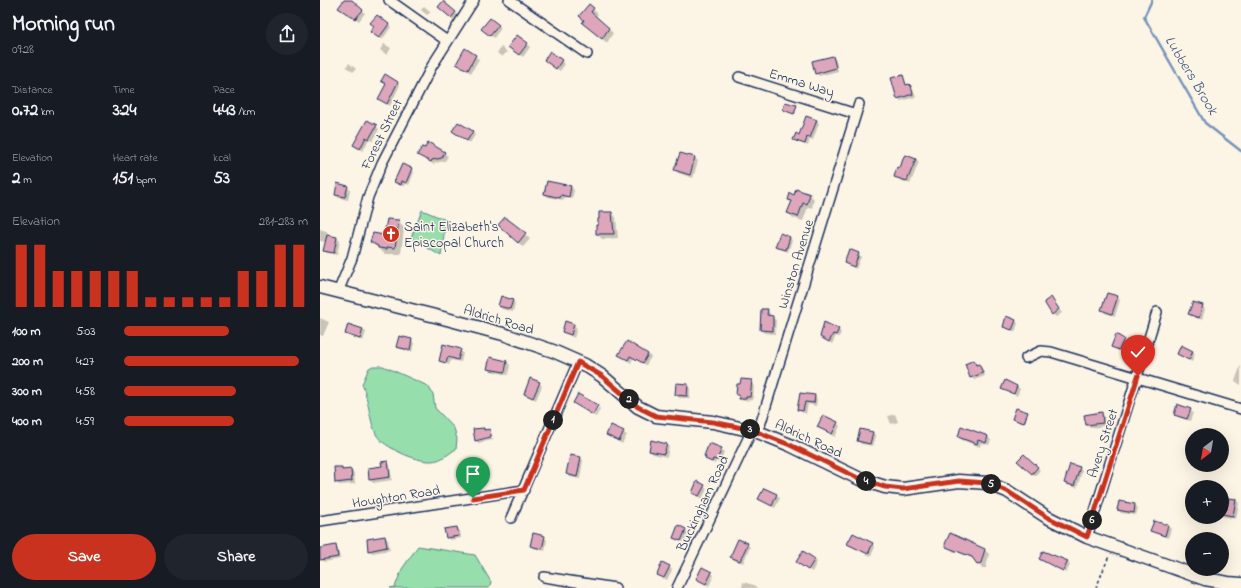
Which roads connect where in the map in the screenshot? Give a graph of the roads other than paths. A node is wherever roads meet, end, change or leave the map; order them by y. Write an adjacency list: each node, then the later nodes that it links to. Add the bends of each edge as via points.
1 (389, 0): 4 (street)
2 (474, 0): 4 (street, Forest Street)
3 (509, 0): 5 (street)
4 (447, 41): 10 (street, Forest Street, via 382,163 368,197 352,258)
5 (587, 54)
6 (739, 77): 8 (street, Emma Way)
7 (859, 104): 8 (street, Winston Avenue)
8 (856, 114): 16 (street, Winston Avenue)
9 (320, 287): 10 (street, Aldrich Road)
10 (338, 292): 13 (street, Aldrich Road, via 496,332)
11 (1157, 312): 14 (street, Avery Street)
12 (1026, 358): 14 (street, via 1041,351 1048,351)
13 (578, 362): 16 (street, Aldrich Road, via 602,376 633,403 650,413 666,418 713,422); 17 (street)
14 (1138, 376): 15 (street); 20 (street, Avery Street)
15 (1241, 409)
16 (755, 431): 20 (street, Aldrich Road, via 860,479 885,487 907,489 964,481 996,486 1063,526); 24 (street, Buckingham Road)
17 (524, 490): 18 (street); 19 (street, Houghton Road)
18 (511, 518)
19 (320, 522)
20 (1087, 537): 22 (street, Aldrich Road, via 1205,579)
21 (544, 577): 23 (street)
22 (1241, 584)
23 (615, 588)
24 (677, 588)

